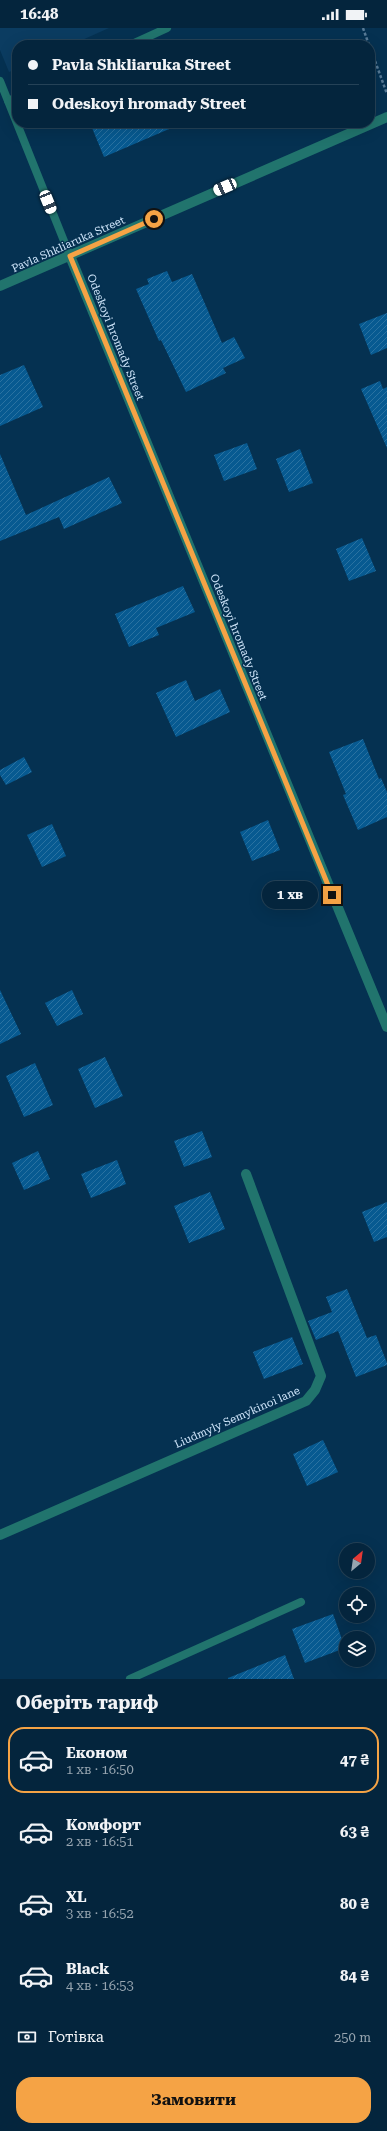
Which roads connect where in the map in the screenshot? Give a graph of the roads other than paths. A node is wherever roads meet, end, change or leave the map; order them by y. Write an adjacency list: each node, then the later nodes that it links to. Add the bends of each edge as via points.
1 (167, 28): 2 (lane)
2 (141, 40)
3 (0, 81): 5 (lane)
4 (12, 99): 5 (lane)
5 (8, 101): 6 (lane)
6 (12, 111)
7 (387, 117): 8 (street, Pavla Shkliaruka Street)
8 (375, 122)
9 (19, 128): 11 (lane)
10 (362, 128): 11 (street, Pavla Shkliaruka Street)
11 (70, 256): 12 (street, Pavla Shkliaruka Street); 13 (street, Odeskoyi hromady Street)
12 (0, 286)
13 (387, 1027)
14 (246, 1174): 15 (street, Liudmyly Semykinoi lane, via 321,1376 315,1390 306,1400)
15 (0, 1535)
16 (301, 1602): 17 (lane)
17 (130, 1679)

